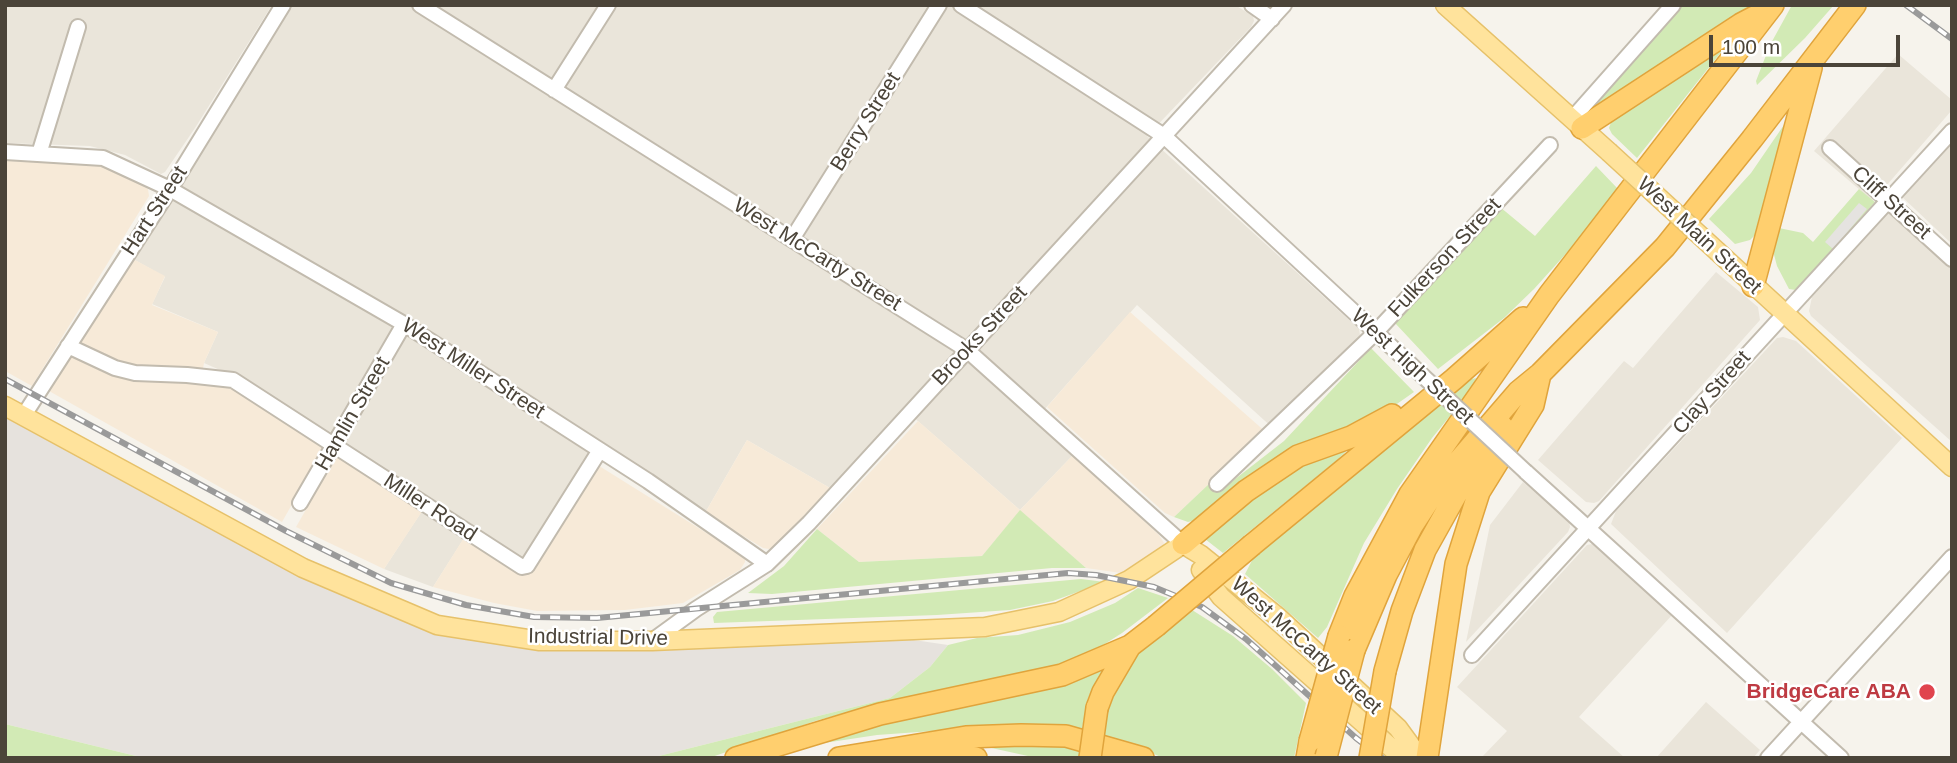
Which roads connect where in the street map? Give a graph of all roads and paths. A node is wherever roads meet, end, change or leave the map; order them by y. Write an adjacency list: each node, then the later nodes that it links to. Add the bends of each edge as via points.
1 (283, 5): 23 (street, Hart Street)
2 (420, 5): 15 (street, West McCarty Street)
3 (608, 5): 15 (street)
4 (939, 5): 25 (street, Berry Street)
5 (961, 5): 18 (street, West High Street)
6 (1252, 5): 12 (street)
7 (1284, 5): 12 (street, Brooks Street)
8 (1445, 5): 16 (main road, West Main Street)
9 (1673, 5): 16 (street)
10 (1773, 6): 16 (highway); 28 (highway)
11 (1852, 10): 14 (highway)
12 (1272, 19): 18 (street, Brooks Street)
13 (78, 27): 22 (street)
14 (1813, 61): 27 (highway); 34 (highway, via 1665,247)
15 (554, 90): 25 (street, West McCarty Street)
16 (1577, 123): 27 (main road, West Main Street, bridge)
17 (1952, 131): 24 (street, Clay Street)
18 (1164, 136): 31 (street, West High Street); 33 (street, Brooks Street)
19 (1550, 145): 31 (street, Fulkerson Street)
20 (1830, 148): 24 (street, Cliff Street)
21 (5, 152): 22 (street, West Miller Street)
22 (39, 154): 23 (street, West Miller Street, via 103,158)
23 (170, 189): 30 (street, West Miller Street); 32 (street, Hart Street)
24 (1888, 201): 26 (street, Cliff Street); 29 (street, Clay Street)
25 (792, 239): 33 (street, West McCarty Street)
26 (1952, 259)
27 (1753, 286): 29 (main road, West Main Street)
28 (1549, 295): 35 (highway); 48 (highway, via 1410,494 1355,596)
29 (1783, 315): 40 (main road, West Main Street); 43 (street, Clay Street)
30 (404, 324): 38 (street, Hamlin Street); 39 (street, West Miller Street)
31 (1375, 333): 41 (street, Fulkerson Street); 43 (street, West High Street, bridge)
32 (68, 346): 37 (street, Hart Street); 38 (street, via 135,373 233,380)
33 (967, 350): 44 (street, West McCarty Street); 46 (street, Brooks Street)
34 (1540, 373): 48 (highway, via 1442,480); 60 (highway, bridge, via 1458,491 1425,550 1385,671); 63 (highway, via 1533,405 1479,492 1457,564)
35 (1454, 379): 44 (highway, via 1368,430 1298,456 1246,491); 49 (highway, bridge)
36 (5, 406): 37 (main road, Industrial Drive)
37 (24, 415): 47 (main road, Industrial Drive, via 303,568 437,625 540,641)
38 (334, 446): 39 (street, Miller Road, via 522,567 527,566); 42 (street, Hamlin Street)
39 (600, 450): 46 (street, West Miller Street)
40 (1952, 467)
41 (1217, 484)
42 (300, 503)
43 (1588, 528): 50 (street, Clay Street); 51 (street, West High Street)
44 (1183, 544): 47 (main road, Industrial Drive, via 1129,580 1059,612 985,626); 61 (main road, West McCarty Street, via 1220,597); 62 (main road, West McCarty Street, via 1278,617 1398,728)
45 (1952, 557): 51 (street)
46 (767, 564): 47 (street, Brooks Street)
47 (652, 641)
48 (1346, 643): 52 (highway, bridge); 59 (highway, bridge)
49 (1130, 646): 54 (highway, via 1062,675 880,714); 57 (highway, bridge, via 1097,708)
50 (1472, 655)
51 (1801, 721): 64 (street); 65 (street, West High Street)
52 (1308, 749)
53 (872, 751): 55 (highway); 56 (highway); 58 (highway, via 966,737 1066,736)
54 (737, 758)
55 (839, 758)
56 (976, 758)
57 (1090, 758)
58 (1143, 758)
59 (1326, 758)
60 (1370, 758)
61 (1409, 758)
62 (1420, 758)
63 (1427, 758)
64 (1768, 758)
65 (1841, 758)

